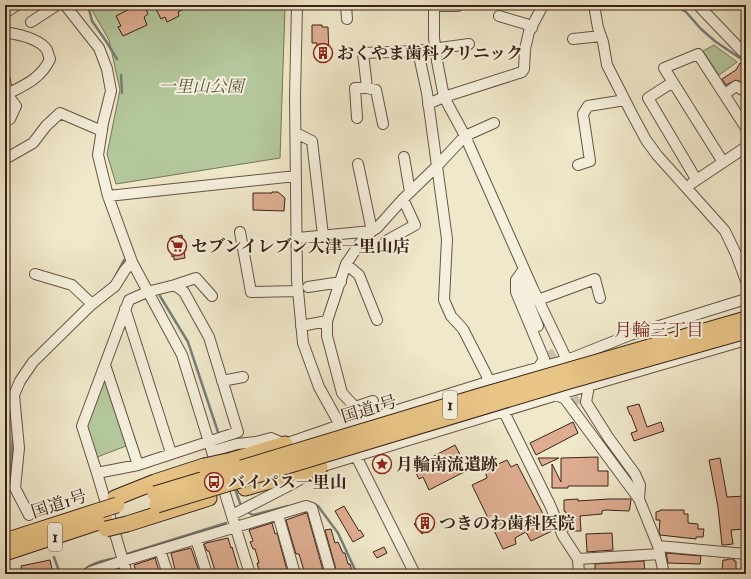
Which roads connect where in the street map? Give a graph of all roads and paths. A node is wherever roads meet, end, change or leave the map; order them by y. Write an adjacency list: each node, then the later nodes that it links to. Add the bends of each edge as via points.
1 (17, 5): 12 (street)
2 (57, 5): 15 (street)
3 (65, 5): 38 (street, via 99,48 107,69 111,91)
4 (297, 5): 39 (street)
5 (346, 5): 14 (street)
6 (539, 5): 16 (street)
7 (543, 5): 16 (street)
8 (594, 5): 18 (street)
9 (698, 5): 23 (street)
10 (434, 6): 11 (street); 21 (street)
11 (458, 6)
12 (5, 13)
13 (499, 16): 16 (street)
14 (346, 19)
15 (31, 22)
16 (529, 26): 30 (street, via 522,72)
17 (5, 32): 28 (street, via 37,42 46,49 50,59 47,66 30,83)
18 (601, 36): 19 (street); 31 (street, via 607,66)
19 (573, 40)
20 (468, 44): 21 (street)
21 (435, 49): 22 (street); 30 (street)
22 (418, 51): 26 (street, via 363,53); 32 (street)
23 (746, 53)
24 (5, 80): 28 (street)
25 (673, 82): 29 (street, via 664,68 698,54); 44 (street); 49 (street, via 648,98)
26 (367, 88): 33 (street, via 355,88); 36 (street, via 376,90)
27 (746, 92): 29 (street, via 736,86)
28 (6, 94): 34 (street, via 16,106 10,119)
29 (724, 94): 37 (street)
30 (444, 97): 32 (street); 40 (street)
31 (625, 100): 46 (street, via 588,106 583,114 590,161); 50 (street, via 657,156)
32 (428, 104): 47 (street)
33 (356, 118)
34 (5, 121)
35 (494, 123): 40 (street)
36 (383, 124)
37 (746, 128)
38 (102, 131): 43 (street, via 60,113 33,143); 52 (street, via 98,155)
39 (296, 133): 48 (street); 55 (street, via 312,140)
40 (465, 136): 47 (street); 62 (street)
41 (746, 147): 44 (street)
42 (404, 157): 51 (street)
43 (5, 159)
44 (722, 162): 49 (street)
45 (358, 164): 53 (street)
46 (578, 165)
47 (436, 167): 51 (street); 77 (street, via 447,239 444,300)
48 (296, 176): 52 (street); 56 (street)
49 (696, 179): 50 (street)
50 (685, 187): 58 (street, via 726,231)
51 (407, 195): 53 (street); 57 (street, via 415,225)
52 (108, 196): 59 (street)
53 (372, 231): 55 (street); 60 (street)
54 (240, 232): 68 (street, via 251,292)
55 (323, 235): 56 (street)
56 (298, 238): 68 (street)
57 (386, 241)
58 (733, 247): 61 (street, via 737,245); 64 (street); 70 (street, via 728,249)
59 (132, 262): 69 (street); 75 (street, via 115,286)
60 (346, 264): 65 (street); 79 (street, via 359,275)
61 (746, 266)
62 (524, 269): 74 (street); 84 (street, via 524,292); 87 (street, via 516,280 516,292 544,359)
63 (35, 274): 75 (street, via 72,285)
64 (746, 281)
65 (341, 282): 67 (street); 80 (street)
66 (175, 285): 69 (street); 71 (street, via 196,278); 91 (street, via 184,292 209,337)
67 (308, 287)
68 (298, 291): 81 (street)
69 (147, 292): 76 (street, via 129,300); 99 (street, via 182,355)
70 (746, 294)
71 (212, 296)
72 (600, 298): 74 (street, via 595,279)
73 (746, 299): 85 (street, via 630,336)
74 (538, 300): 85 (street)
75 (92, 304): 93 (street, via 33,362)
76 (125, 309): 86 (street); 102 (street)
77 (451, 316): 89 (street, via 467,327); 90 (street, via 458,333)
78 (746, 319): 107 (highway, 国道1号 / 1, bridge, via 480,396)
79 (377, 320)
80 (327, 321): 81 (street); 95 (street, via 327,336 342,393 355,407)
81 (301, 326): 98 (street, via 303,344 319,387)
82 (746, 331): 107 (highway, 国道1号 / 1, bridge)
83 (746, 340): 92 (street)
84 (548, 351)
85 (567, 360): 87 (street)
86 (105, 366): 104 (street); 106 (street, via 82,426)
87 (540, 368): 89 (street)
88 (243, 377): 91 (street)
89 (497, 379): 90 (street)
90 (486, 380): 98 (street, via 372,418)
91 (222, 381): 99 (street, via 238,432)
92 (589, 386): 94 (street); 108 (street, via 586,402 635,474 640,486)
93 (10, 393): 110 (street, via 19,448 15,488)
94 (557, 395): 97 (street); 108 (street, via 565,399)
95 (373, 401)
96 (577, 404): 108 (street, via 632,481)
97 (505, 413): 103 (street); 121 (street, via 551,496 550,505 563,536)
98 (340, 425): 100 (street); 103 (street, via 347,444)
99 (212, 440): 101 (street); 102 (street)
100 (285, 444): 101 (street, via 271,438); 109 (highway, bridge, via 155,482)
101 (213, 451): 111 (street)
102 (171, 453): 104 (street)
103 (356, 456): 105 (street); 130 (street)
104 (138, 465): 106 (street)
105 (320, 467): 109 (highway, via 209,498); 111 (street)
106 (97, 473): 122 (street)
107 (156, 499): 109 (highway, 国道1号 / 1)
108 (639, 499): 118 (street)
109 (120, 511): 113 (highway, bridge); 113 (highway)
110 (29, 515)
111 (232, 515): 114 (street)
112 (278, 515): 114 (street); 128 (street); 129 (street, via 306,506 312,508)
113 (103, 516): 116 (highway, 国道1号 / 1, via 67,521); 119 (highway, 1, via 57,543)
114 (235, 528): 115 (street); 127 (street)
115 (196, 539): 117 (street); 126 (street)
116 (5, 541)
117 (160, 550): 122 (street); 125 (street)
118 (659, 550): 120 (street); 121 (street); 132 (street)
119 (5, 552)
120 (746, 554)
121 (578, 559): 131 (street)
122 (123, 561): 123 (street); 124 (street)
123 (88, 574)
124 (127, 574)
125 (168, 574)
126 (207, 574)
127 (250, 574)
128 (295, 574)
129 (332, 574)
130 (415, 574)
131 (579, 574)
132 (664, 574)

